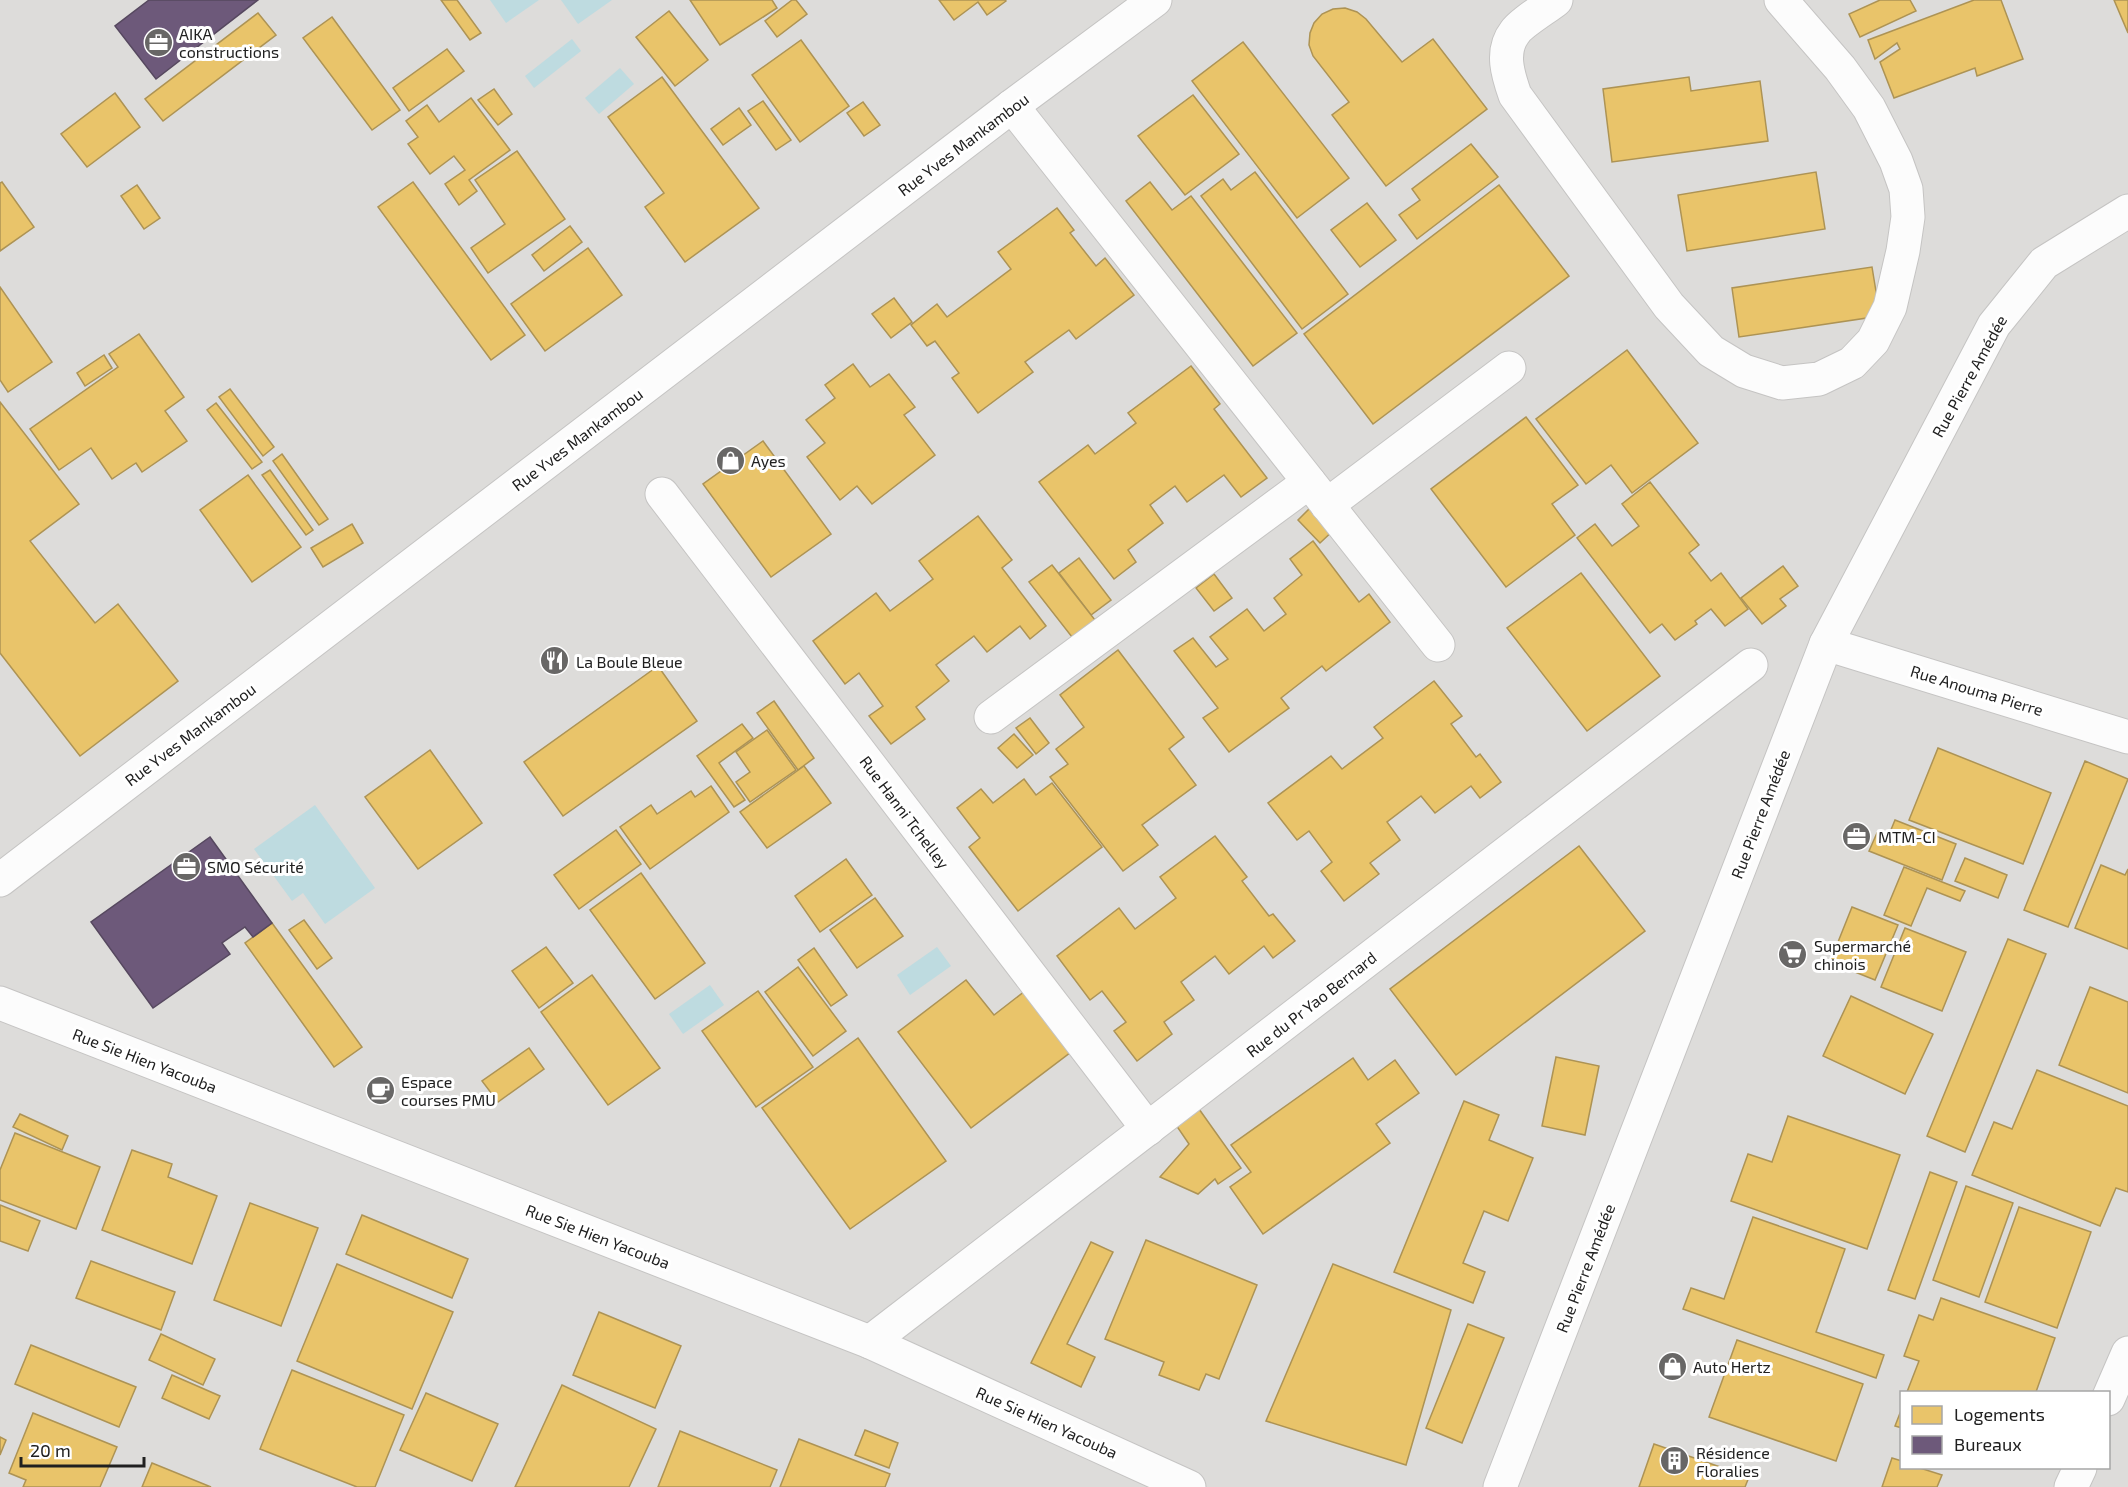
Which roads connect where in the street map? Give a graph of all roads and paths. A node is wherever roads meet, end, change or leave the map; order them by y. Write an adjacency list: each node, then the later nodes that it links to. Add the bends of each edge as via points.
1 (1155, 0): 4 (street, Rue Yves Mankambou)
2 (1556, 0): 3 (street, via 1515,32 1506,52 1507,72 1515,95 1669,306 1711,351 1744,371 1782,383 1820,379 1852,363 1873,341 1890,307 1908,217 1900,170 1869,108)
3 (1781, 0)
4 (1012, 106): 7 (street); 14 (street, Rue Yves Mankambou)
5 (2128, 211): 9 (street, Rue Pierre Amédée, via 2044,263 1994,325)
6 (1509, 368): 7 (street)
7 (1318, 493): 10 (street); 12 (street)
8 (662, 494): 16 (street, Rue Hanni Tchelley)
9 (1826, 644): 13 (street, Rue Anouma Pierre); 22 (street, Rue Pierre Amédée)
10 (1438, 645)
11 (1751, 665): 16 (street, Rue du Pr Yao Bernard)
12 (991, 717)
13 (2128, 737)
14 (0, 880)
15 (0, 1003): 17 (street, Rue Sie Hien Yacouba)
16 (1148, 1129): 17 (street, Rue du Pr Yao Bernard)
17 (870, 1342): 21 (street, Rue Sie Hien Yacouba)
18 (2128, 1353): 19 (street)
19 (2110, 1397)
20 (2079, 1469): 23 (street)
21 (1189, 1487)
22 (1500, 1487)
23 (2071, 1487)

